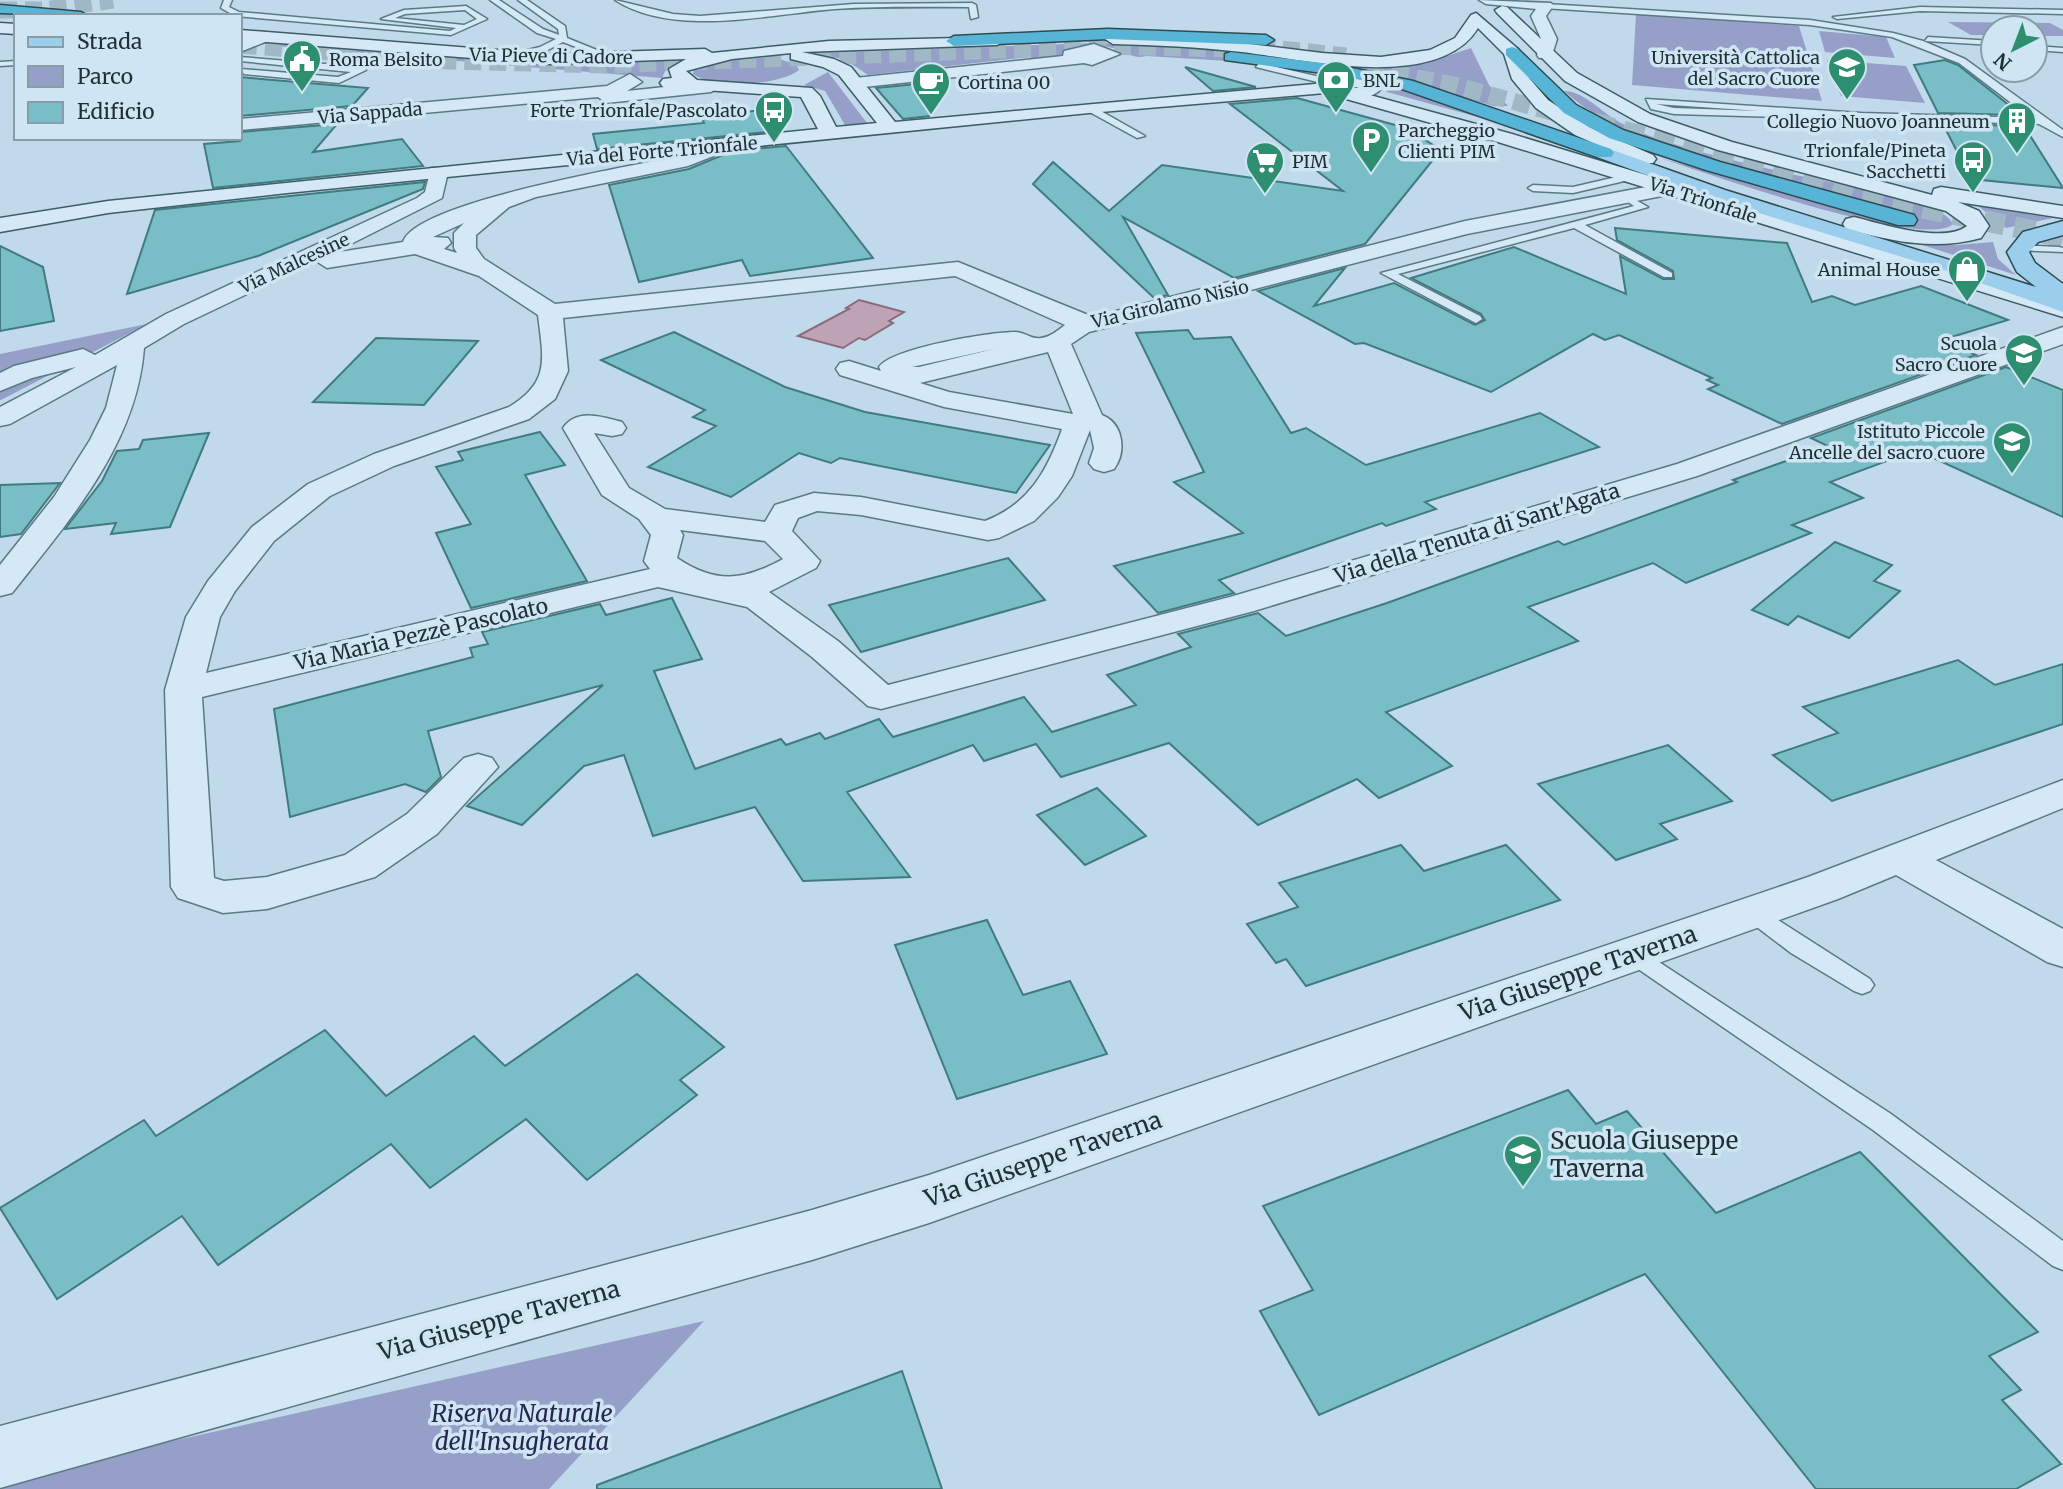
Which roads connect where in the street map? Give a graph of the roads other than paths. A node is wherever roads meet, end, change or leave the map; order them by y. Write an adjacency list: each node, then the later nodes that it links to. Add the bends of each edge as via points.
1 (228, 0): 18 (lane, via 225,8)
2 (522, 0): 30 (lane, via 562,28)
3 (619, 0): 23 (lane, via 662,13 714,19 838,6 959,5 972,5)
4 (1491, 0): 8 (street); 40 (street)
5 (1606, 0): 11 (lane)
6 (1627, 0): 11 (lane)
7 (493, 3): 30 (lane)
8 (1544, 3): 9 (lane); 40 (street, via 1538,16 1548,35)
9 (1586, 3): 11 (lane)
10 (477, 6): 12 (lane)
11 (1634, 6): 22 (lane, via 1769,17); 26 (lane)
12 (466, 8): 15 (lane); 25 (lane, via 483,19)
13 (0, 9): 17 (highway)
14 (1472, 11): 31 (street, via 1463,38 1444,50 1384,61 1152,40); 39 (street); 44 (street)
15 (404, 12): 20 (lane); 25 (lane, via 385,19)
16 (2063, 12): 22 (lane, via 1920,9)
17 (58, 14)
18 (237, 14)
19 (242, 14): 24 (lane)
20 (379, 14)
21 (366, 15): 24 (lane)
22 (1855, 16): 26 (lane, via 1847,21)
23 (974, 17)
24 (292, 19): 25 (lane, via 451,33)
25 (461, 26)
26 (1858, 28): 27 (lane)
27 (1888, 34): 32 (lane); 38 (lane)
28 (242, 36): 29 (street, Via Pieve di Cadore)
29 (264, 37): 33 (street, Via Pieve di Cadore); 41 (street, Via Pieve di Cadore)
30 (562, 39): 41 (lane); 46 (lane)
31 (954, 41): 34 (highway, via 1138,34); 37 (street)
32 (1979, 44)
33 (242, 46)
34 (1327, 46)
35 (1979, 46): 38 (lane)
36 (242, 47): 50 (street, Via Pieve di Cadore)
37 (754, 51): 42 (street, Via Pieve di Cadore); 46 (street, Via Pieve di Cadore); 52 (street, Via Pieve di Cadore, via 699,59 679,67 678,76)
38 (1942, 51): 59 (lane, via 1973,69)
39 (1513, 52): 67 (street, via 1521,79 1542,104 1582,131 1641,157 1886,232 1944,239 1977,230 1971,216 1952,207); 74 (highway, via 1570,109 1616,134)
40 (1545, 55): 67 (street, via 1614,104)
41 (510, 57): 46 (street, Via Pieve di Cadore)
42 (802, 57): 51 (street, Via Pieve di Cadore, via 840,68); 53 (street, Via Pieve di Cadore, via 813,64 809,75)
43 (1231, 57): 66 (highway, via 1338,70 1407,85)
44 (1489, 57)
45 (242, 59): 49 (lane, via 362,70 339,80)
46 (615, 59)
47 (1080, 59): 51 (street)
48 (1259, 65): 54 (lane)
49 (244, 71)
50 (630, 79): 52 (street, Via Pieve di Cadore); 56 (street, Via Sappada, via 631,85 615,90)
51 (855, 83): 61 (street, Via Pieve di Cadore)
52 (702, 86): 53 (street, Via Pieve di Cadore); 56 (street, Via Sappada, via 521,105)
53 (756, 88): 62 (street, Via Pieve di Cadore, via 808,93)
54 (1333, 88): 57 (street, Via del Forte Trionfale); 69 (street, Via Trionfale, via 1475,129)
55 (1507, 91): 66 (street, Via Trionfale, via 1544,122)
56 (499, 102): 60 (street, Via Sappada)
57 (1089, 108): 61 (street, Via del Forte Trionfale); 64 (lane)
58 (1857, 114): 58 (lane, via 1677,101 1648,101 1674,111); 59 (lane)
59 (2038, 121): 63 (lane)
60 (242, 125)
61 (890, 128): 62 (street, Via del Forte Trionfale)
62 (830, 134): 65 (street, Via del Forte Trionfale)
63 (2063, 134)
64 (1140, 136)
65 (724, 145): 68 (street, Via del Forte Trionfale); 71 (street, via 696,159 549,187)
66 (1604, 153): 85 (main road, Via Trionfale, via 1985,276)
67 (1755, 154): 72 (street, via 1883,183)
68 (438, 172): 73 (street, Via Malcesine, via 432,197); 75 (street, Via del Forte Trionfale, via 131,204)
69 (1628, 187): 70 (lane); 76 (lane, via 1643,207); 85 (street, Via Trionfale, via 1667,189); 88 (street, Via Girolamo Nisio, via 1297,274)
70 (1533, 188)
71 (501, 203): 77 (street); 78 (street)
72 (2063, 212)
73 (387, 218): 78 (street, via 385,228); 80 (street, Via Malcesine)
74 (1906, 220)
75 (0, 225)
76 (1576, 225): 83 (lane); 87 (lane, via 1387,274)
77 (464, 236): 78 (street); 82 (street, via 470,258)
78 (414, 239): 80 (street); 81 (street); 82 (street)
79 (2062, 244): 84 (main road, via 2033,236 2019,248 2025,267)
80 (324, 250): 81 (street, Via Malcesine)
81 (281, 271): 90 (street, Via Malcesine)
82 (486, 271): 86 (street)
83 (1668, 275)
84 (2063, 295)
85 (2063, 307)
86 (550, 312): 88 (street, Via Girolamo Nisio, via 958,269); 101 (street, via 556,377 548,394 519,413 349,475 287,513 241,558 220,588 203,617)
87 (1476, 319)
88 (1084, 324): 94 (street, via 1044,345)
89 (2063, 335): 99 (street, Via della Tenuta di Sant'Agata, via 1688,470 1242,604 881,698 759,600)
90 (132, 343): 92 (street, Via Malcesine, via 23,372); 93 (street, Via Malcesine); 100 (street, via 130,379 99,449)
91 (849, 369): 94 (street, via 944,399)
92 (0, 383)
93 (0, 418)
94 (1084, 422): 96 (street, via 1103,425 1108,448); 98 (street, via 1049,493 1002,526 988,531 861,506 814,502 786,512)
95 (612, 428): 97 (street, via 586,423 577,428 618,494)
96 (1104, 463)
97 (659, 518): 98 (street); 98 (street, via 667,535 660,561 688,580 719,587 763,584 804,561)
98 (775, 533)
99 (659, 577): 101 (street, Via Maria Pezzè Pascolato)
100 (0, 586)
101 (183, 690): 102 (street, via 193,887 223,897 267,893 360,866 422,824)
102 (478, 767)
103 (2063, 793): 104 (street, Via Giuseppe Taverna)
104 (1901, 859): 105 (street, Via Giuseppe Taverna); 106 (street)
105 (1753, 912): 107 (street, Via Giuseppe Taverna); 108 (lane)
106 (2063, 950)
107 (1633, 954): 109 (lane, via 1882,1122); 110 (street, Via Giuseppe Taverna, via 916,1203)
108 (1862, 985)
109 (2063, 1257)
110 (0, 1457)

